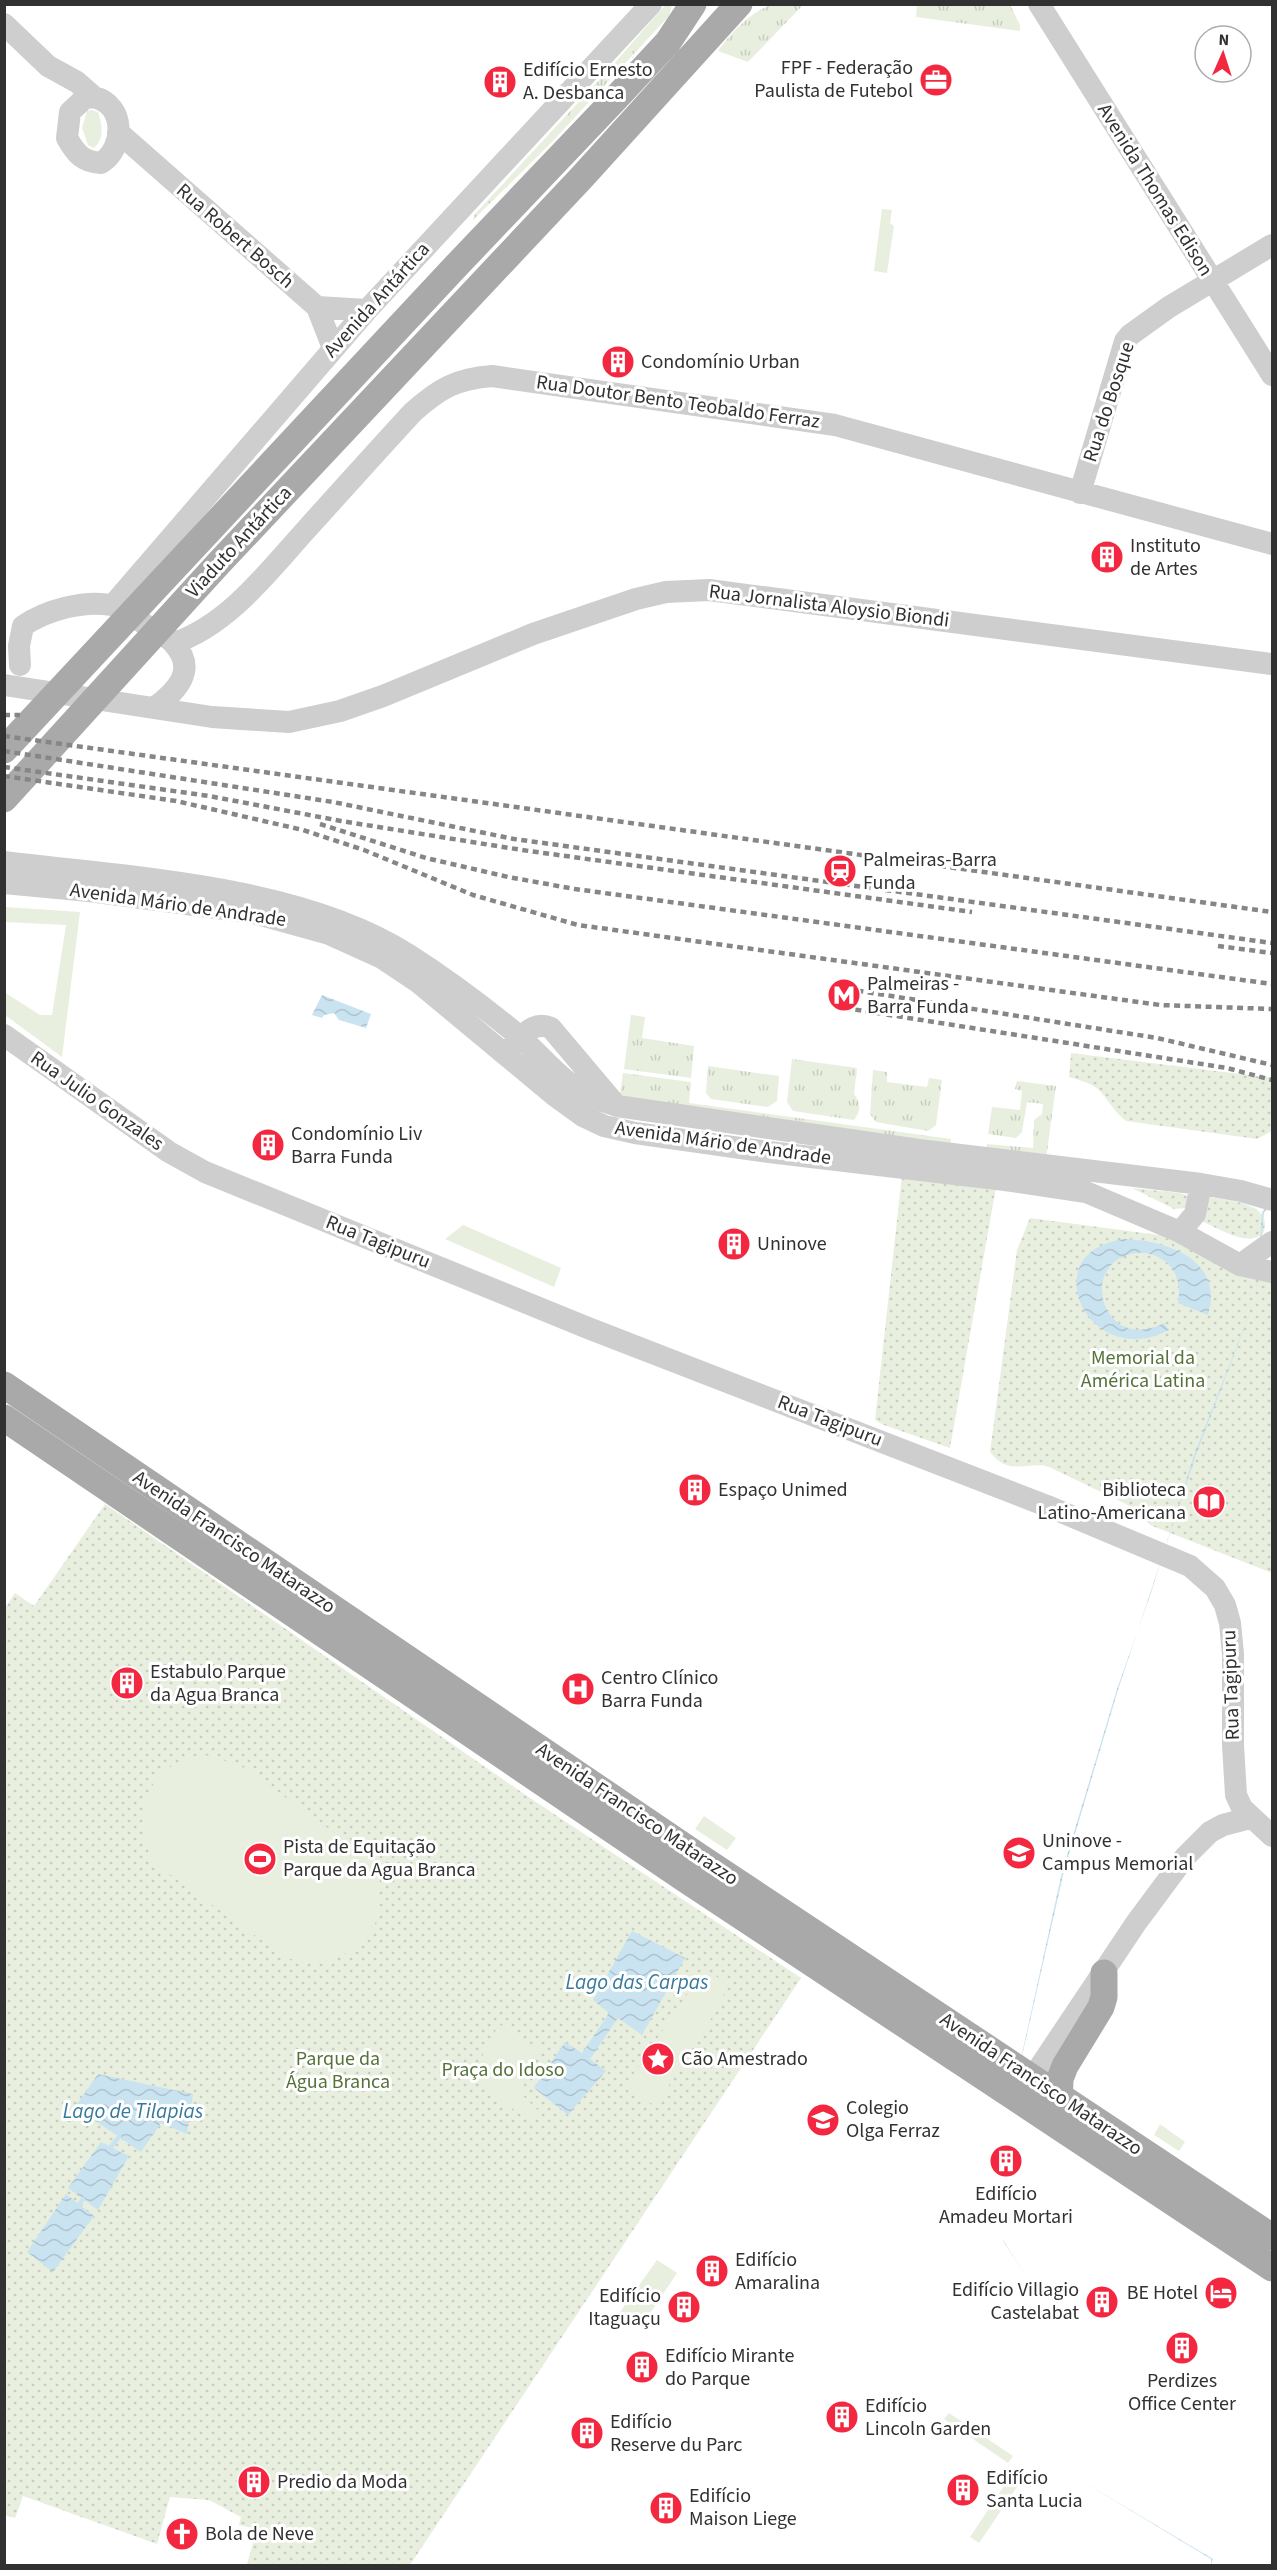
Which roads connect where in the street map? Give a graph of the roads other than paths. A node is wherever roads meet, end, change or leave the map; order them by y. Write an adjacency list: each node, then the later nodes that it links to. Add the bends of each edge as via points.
1 (651, 4): 14 (street, Avenida Antártica)
2 (693, 4): 11 (main road, Avenida Antártica, via 668,42)
3 (740, 4): 27 (main road, Viaduto Antártica)
4 (1039, 4): 12 (street, Avenida Thomas Edison)
5 (4, 24): 6 (street)
6 (48, 66): 7 (street); 8 (street)
7 (94, 97): 8 (street, via 85,98); 9 (street, via 112,108 117,118)
8 (70, 112): 9 (street, via 67,138 88,163 101,163 113,154)
9 (118, 139): 13 (street, Rua Robert Bosch, via 153,164)
10 (1272, 245): 12 (street, Rua do Bosque)
11 (456, 266): 26 (main road, Viaduto Antártica)
12 (1212, 282): 16 (street, Avenida Thomas Edison); 17 (street, Rua do Bosque, via 1125,341)
13 (317, 307): 14 (street); 15 (street, Rua Robert Bosch)
14 (367, 310): 15 (street, Avenida Antártica)
15 (333, 348): 19 (street, Avenida Antártica)
16 (1272, 375)
17 (1080, 493): 18 (street, Rua Doutor Bento Teobaldo Ferraz); 20 (street, Rua Doutor Bento Teobaldo Ferraz, via 835,425 492,376 469,378 450,384 413,412 225,615 190,638)
18 (1272, 544)
19 (113, 605): 20 (street); 22 (street, via 71,607 30,621 23,626)
20 (174, 643): 25 (street, via 182,657 182,683)
21 (1272, 664): 25 (street, Rua Jornalista Aloysio Biondi, via 709,590 666,592 636,599 533,634 340,711 289,722)
22 (12, 669): 24 (street)
23 (4, 685): 24 (street)
24 (80, 696): 25 (street, Rua Jornalista Aloysio Biondi)
25 (154, 708)
26 (4, 750)
27 (4, 799)
28 (4, 862): 31 (street, Avenida Mário de Andrade, via 203,888 277,902 324,916 381,938 408,954 469,996)
29 (4, 883): 31 (street, Avenida Mário de Andrade, via 254,913 329,934 382,958)
30 (4, 1035): 32 (street, Rua Julio Gonzales)
31 (513, 1046): 33 (street, Avenida Mário de Andrade, via 537,1025 551,1028 617,1106 919,1150); 35 (street, Avenida Mário de Andrade, via 555,1095 604,1126 747,1149 1086,1192)
32 (190, 1165): 41 (street, Rua Tagipuru, via 588,1328 1047,1506 1190,1566 1215,1588 1230,1623 1234,1776 1239,1803)
33 (1201, 1184): 34 (street, Avenida Mário de Andrade); 35 (street, via 1195,1214)
34 (1272, 1200)
35 (1180, 1232): 37 (street, Avenida Mário de Andrade)
36 (1272, 1242): 37 (street)
37 (1240, 1265): 38 (street, Avenida Mário de Andrade)
38 (1272, 1272)
39 (4, 1386): 44 (main road, Avenida Francisco Matarazzo, via 708,1863)
40 (4, 1418): 44 (main road, Avenida Francisco Matarazzo, via 478,1740)
41 (1250, 1818): 42 (street, Rua Tagipuru); 43 (street, via 1223,1825 1198,1842)
42 (1272, 1836)
43 (1104, 1973): 44 (street); 45 (main road, via 1101,2007 1065,2066)
44 (1024, 2090): 45 (main road, Avenida Francisco Matarazzo); 46 (main road, Avenida Francisco Matarazzo)
45 (1059, 2097): 46 (main road); 47 (main road, Avenida Francisco Matarazzo)
46 (1061, 2130): 48 (main road, Avenida Francisco Matarazzo, via 1219,2244)
47 (1272, 2237)
48 (1269, 2273)

